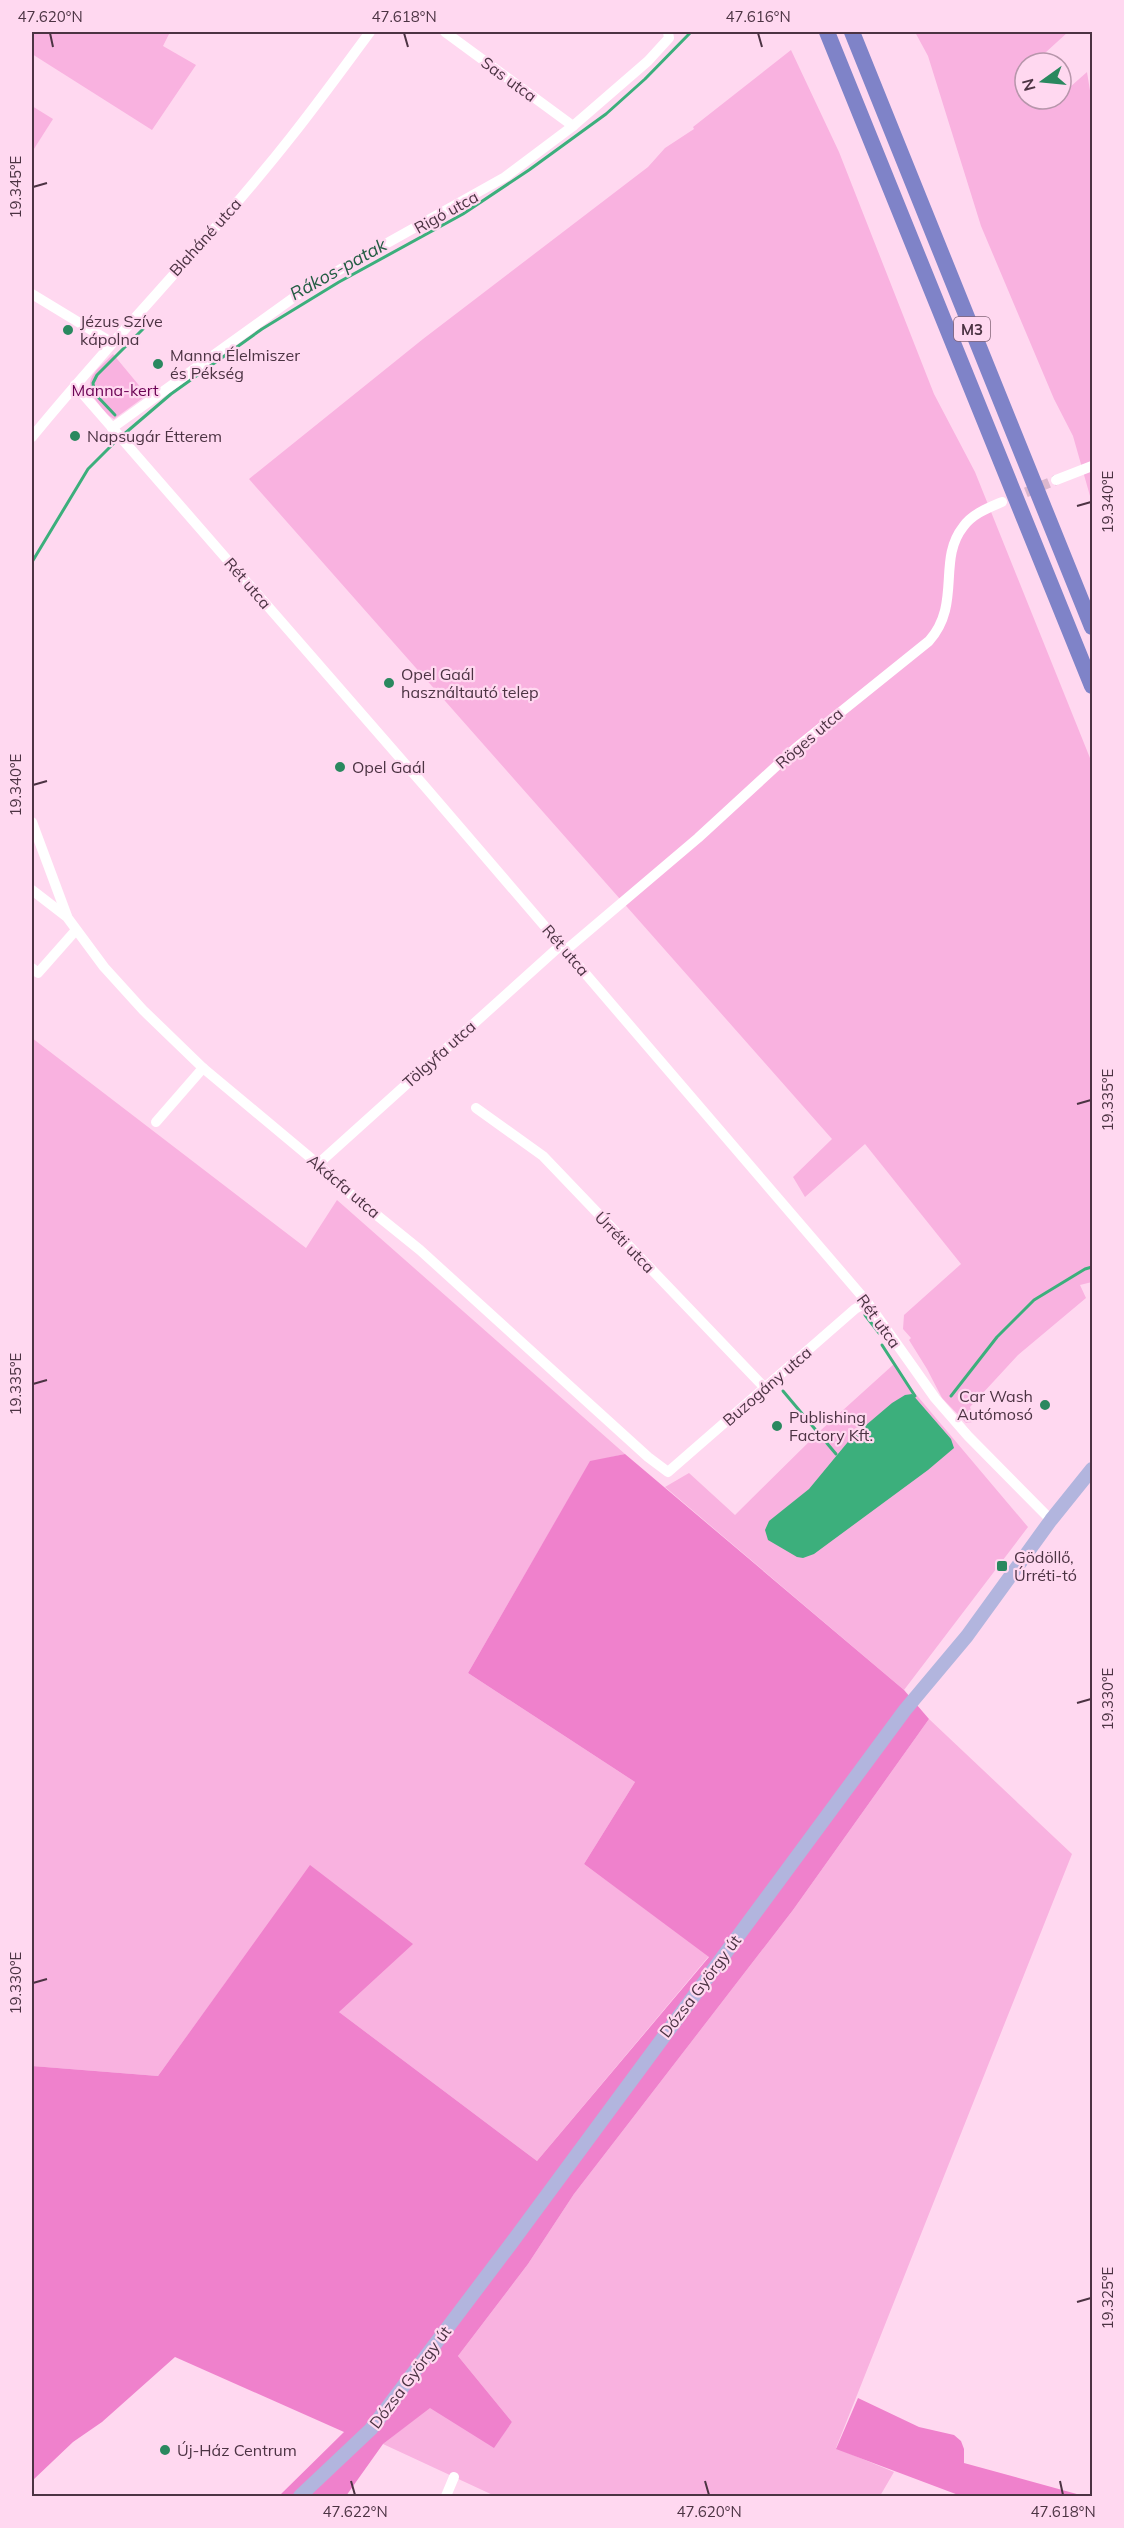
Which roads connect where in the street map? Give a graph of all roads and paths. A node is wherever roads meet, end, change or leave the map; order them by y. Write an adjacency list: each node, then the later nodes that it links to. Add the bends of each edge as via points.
1 (370, 32): 8 (street, Blaháné utca, via 291,138)
2 (445, 32): 6 (street, Sas utca)
3 (668, 32): 6 (street, Rigó utca, via 669,38 648,61)
4 (827, 32): 16 (highway, M3)
5 (852, 32): 15 (highway, M3)
6 (573, 126): 10 (street, Rigó utca, via 492,186 307,288)
7 (32, 294): 8 (street)
8 (111, 342): 9 (street, Blaháné utca)
9 (75, 384): 10 (street, Rét utca); 11 (street, Blaháné utca)
10 (114, 430): 21 (street, Rét utca)
11 (32, 437)
12 (1092, 466): 13 (street)
13 (1056, 480)
14 (1002, 502): 21 (street, Röges utca, via 976,515 959,533 952,553 944,620 929,641 796,748 706,831)
15 (1092, 627)
16 (1092, 686)
17 (32, 822): 19 (street)
18 (32, 890): 19 (street, Akácfa utca)
19 (68, 916): 20 (street, Akácfa utca)
20 (76, 930): 22 (street); 23 (street, Akácfa utca, via 143,1010)
21 (563, 947): 26 (street, Tölgyfa utca); 27 (street, Rét utca)
22 (34, 971)
23 (202, 1068): 25 (street); 26 (street, Akácfa utca)
24 (476, 1108): 28 (street, Úrréti utca, via 543,1156)
25 (156, 1122)
26 (318, 1164): 30 (street, Akácfa utca)
27 (867, 1302): 28 (street, Buzogány utca); 31 (street, Rét utca, via 935,1398)
28 (764, 1388): 30 (street, Buzogány utca)
29 (1092, 1469): 31 (main road, Dózsa György út)
30 (668, 1472)
31 (1051, 1520): 33 (main road, Dózsa György út, via 371,2429)
32 (454, 2477): 34 (street)
33 (300, 2496)
34 (446, 2496)

